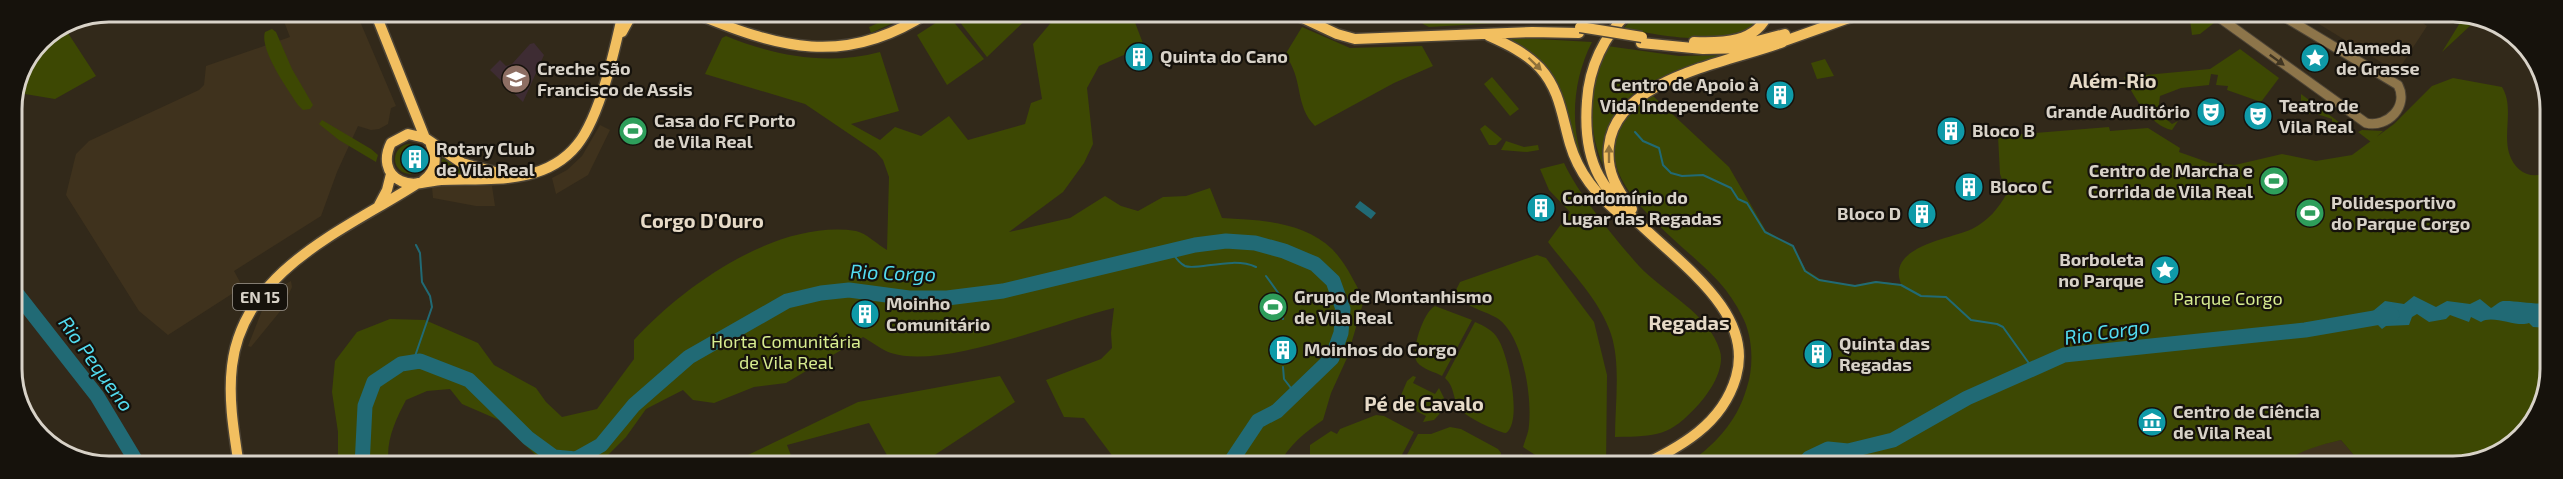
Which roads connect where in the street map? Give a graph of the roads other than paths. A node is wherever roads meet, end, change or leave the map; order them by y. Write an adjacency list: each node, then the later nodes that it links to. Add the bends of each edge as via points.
1 (379, 23): 18 (main road)
2 (621, 23): 14 (main road)
3 (627, 23): 14 (main road)
4 (720, 23): 5 (main road, via 761,39 811,47 874,39)
5 (911, 23)
6 (1314, 23): 13 (main road, via 1355,39)
7 (1620, 23): 25 (main road, via 1593,67 1586,105 1587,135 1593,163 1606,187)
8 (1762, 23): 15 (main road, via 1759,29 1735,40)
9 (1816, 23): 17 (main road)
10 (1835, 23): 16 (main road)
11 (2227, 23): 12 (street, one-way to 12, via 2366,123 2384,122 2395,113 2401,98 2398,85)
12 (2295, 23)
13 (1485, 34): 15 (main road, via 1580,30); 25 (main road, one-way to 25, via 1525,55 1541,69 1559,101 1573,153 1591,185 1612,208)
14 (617, 40): 22 (main road, via 591,122 578,144 546,169)
15 (1642, 40): 17 (main road, via 1679,48)
16 (1783, 42): 17 (main road); 25 (main road, one-way to 16, via 1612,179 1609,144 1617,121 1636,100 1657,86)
17 (1724, 49)
18 (411, 107): 19 (main road, via 411,119); 20 (main road)
19 (404, 134): 20 (main road); 21 (main road, via 388,150)
20 (428, 142): 22 (main road, via 462,164); 23 (main road, via 435,152 434,167)
21 (391, 174): 23 (main road, via 402,182); 24 (main road, via 386,195)
22 (512, 177): 23 (main road)
23 (420, 182): 24 (main road, EN 15)
24 (378, 207): 26 (main road, EN 15, via 284,271 250,312 236,346 231,378)
25 (1656, 241): 27 (main road, via 1724,307 1737,335 1739,359 1732,388 1710,422 1687,442)
26 (238, 456)
27 (1660, 456)

